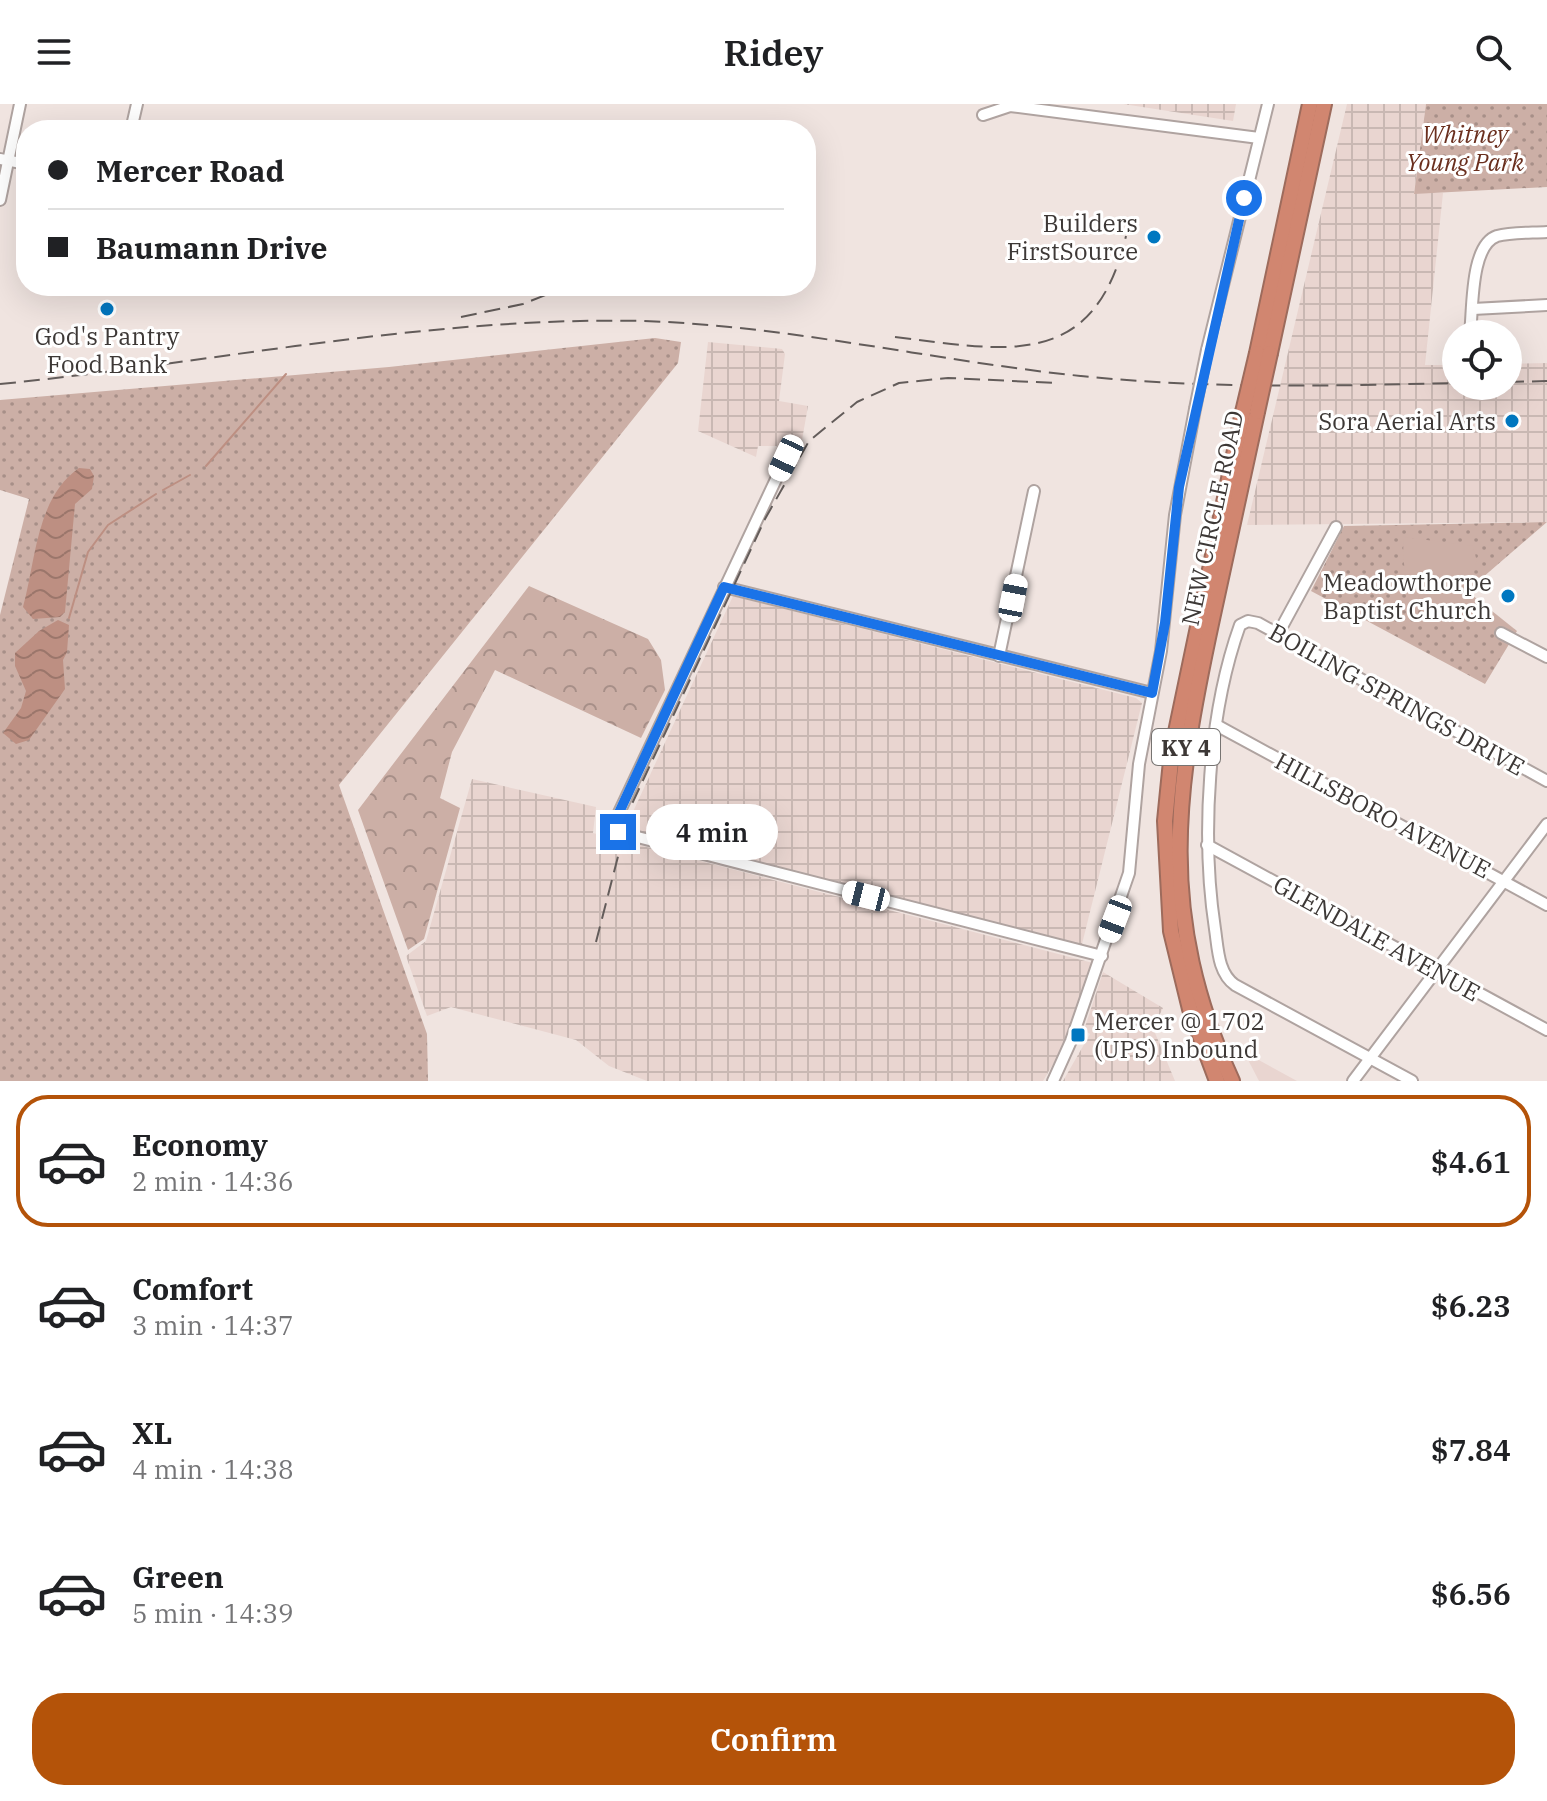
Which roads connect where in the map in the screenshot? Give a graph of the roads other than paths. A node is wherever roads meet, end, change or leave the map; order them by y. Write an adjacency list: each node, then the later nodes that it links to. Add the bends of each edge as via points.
1 (20, 104): 7 (street)
2 (1268, 104): 6 (street)
3 (1310, 104): 13 (highway, NEW CIRCLE ROAD / KY 4)
4 (1324, 104): 13 (highway, NEW CIRCLE ROAD / KY 4)
5 (983, 115): 6 (street, via 1010,106)
6 (1259, 138): 23 (street, bridge, via 1195,409)
7 (4, 160): 8 (street)
8 (0, 200)
9 (1547, 232): 11 (street, via 1498,236 1487,242 1477,264)
10 (1547, 305): 11 (street)
11 (1473, 309): 12 (street)
12 (1472, 320)
13 (1263, 353): 14 (highway, NEW CIRCLE ROAD / KY 4, bridge)
14 (1250, 412): 35 (highway, NEW CIRCLE ROAD / KY 4, via 1172,751 1165,821 1171,931 1190,1009); 36 (highway, NEW CIRCLE ROAD / KY 4, via 1179,803 1179,872 1191,963)
15 (786, 458): 18 (street)
16 (1034, 491): 21 (street)
17 (1336, 527): 20 (street)
18 (724, 587): 21 (street); 30 (street, via 616,819 615,828 623,836)
19 (1501, 633): 22 (street)
20 (1278, 634): 24 (street, BOILING SPRINGS DRIVE, via 1246,621 1238,630); 25 (street, BOILING SPRINGS DRIVE)
21 (999, 656): 23 (street)
22 (1547, 657)
23 (1152, 693): 30 (street, via 1129,873)
24 (1218, 726): 27 (street); 28 (street, HILLSBORO AVENUE)
25 (1547, 781)
26 (1547, 824): 28 (street)
27 (1207, 845): 31 (street, GLENDALE AVENUE); 33 (street, via 1224,974 1235,985)
28 (1504, 881): 29 (street, HILLSBORO AVENUE); 31 (street)
29 (1547, 905)
30 (1102, 956): 34 (street)
31 (1435, 970): 32 (street, GLENDALE AVENUE); 33 (street)
32 (1547, 1030)
33 (1370, 1058): 37 (street); 38 (street)
34 (1053, 1081)
35 (1217, 1081)
36 (1232, 1081)
37 (1353, 1081)
38 (1412, 1081)

